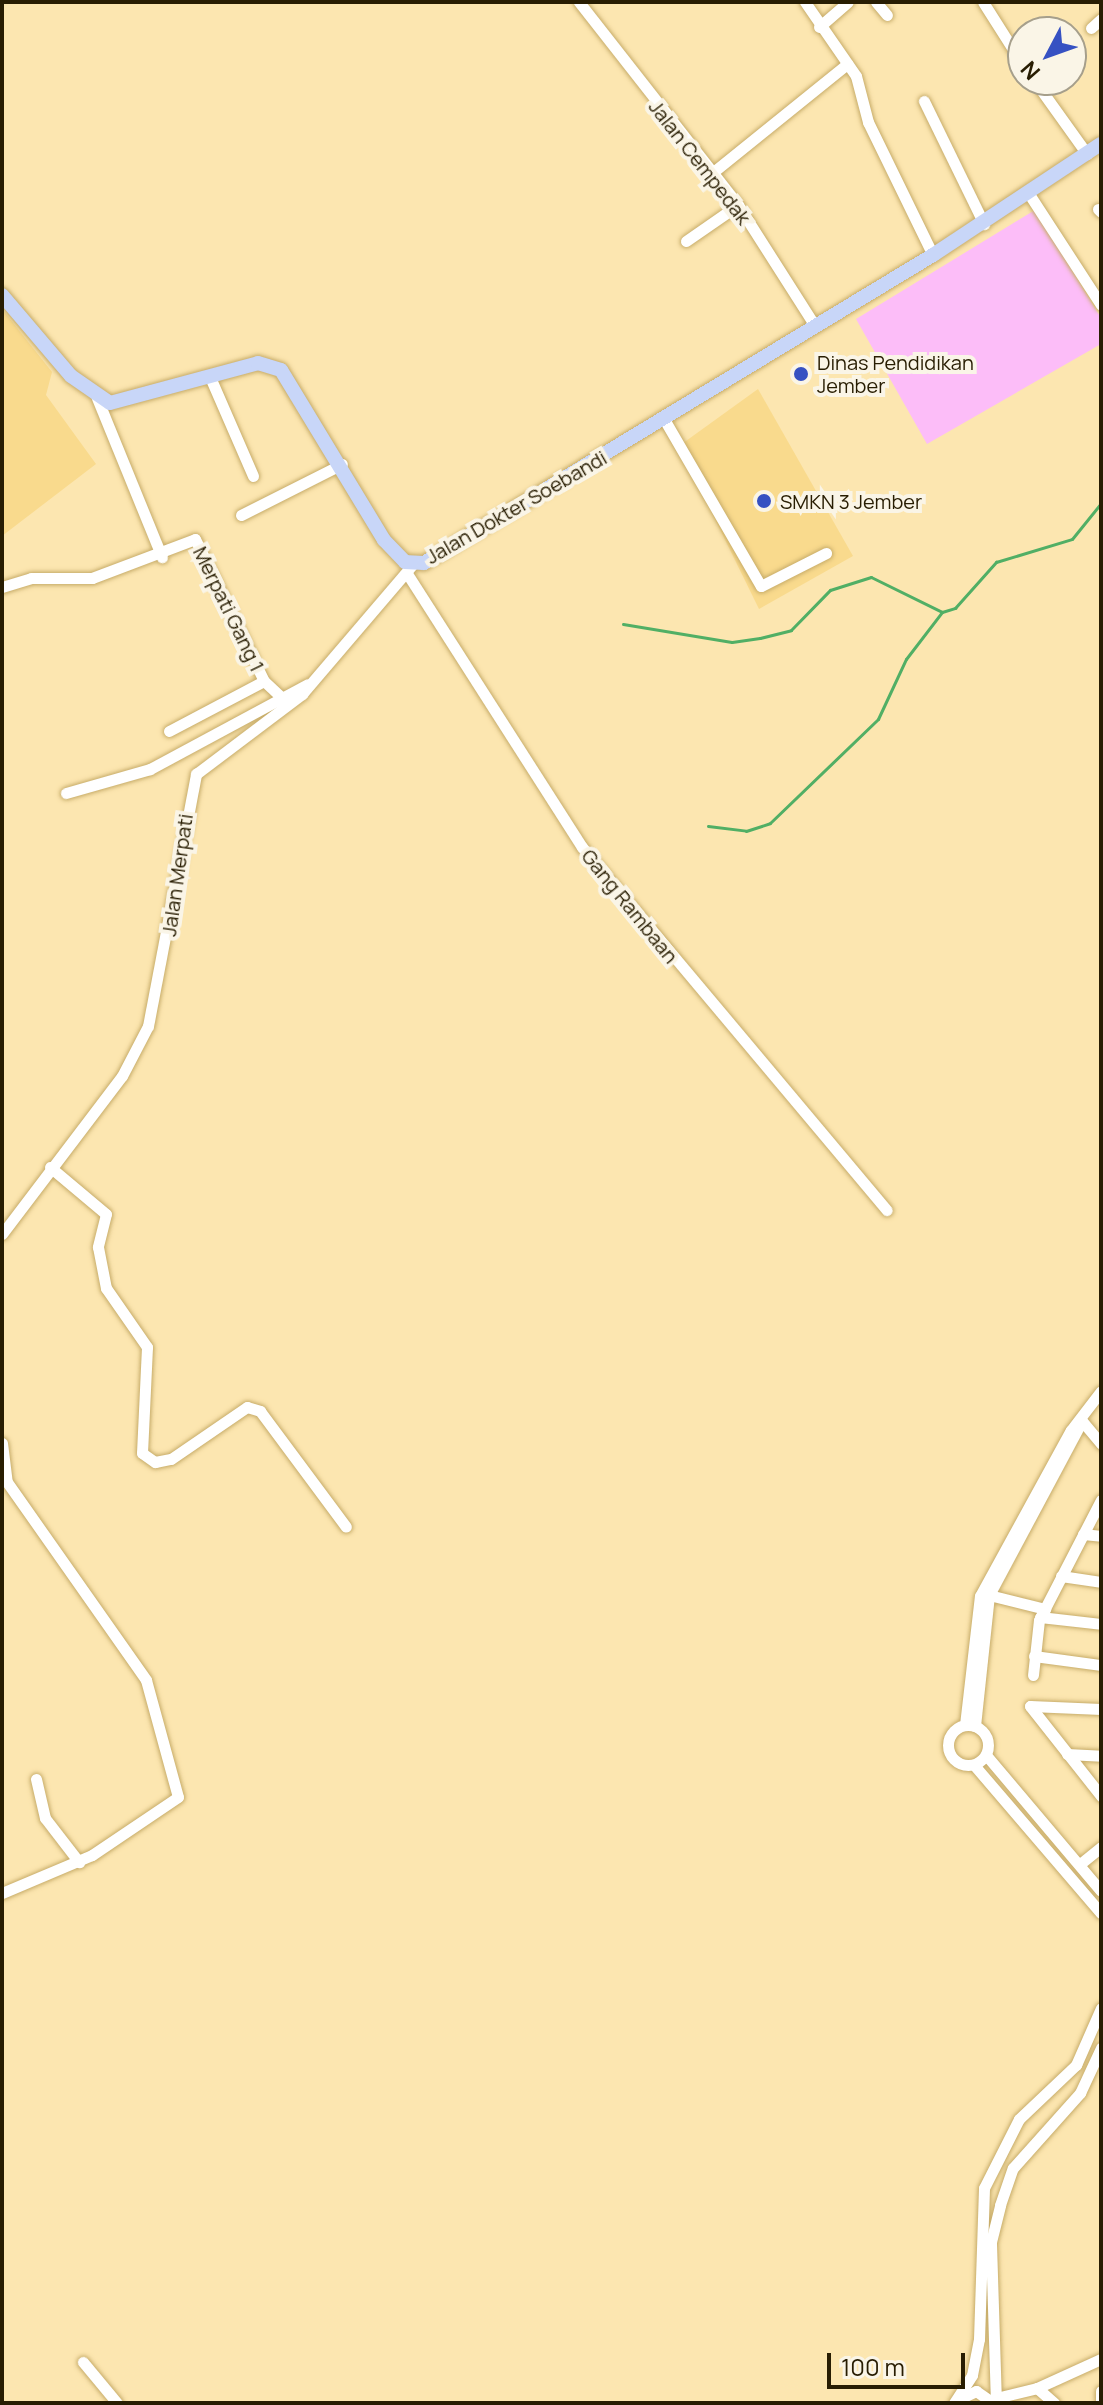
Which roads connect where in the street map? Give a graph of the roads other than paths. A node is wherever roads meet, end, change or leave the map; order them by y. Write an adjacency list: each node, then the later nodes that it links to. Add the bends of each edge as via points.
1 (579, 2): 16 (street, Jalan Cempedak)
2 (805, 2): 8 (street)
3 (848, 2): 8 (street)
4 (876, 2): 6 (street)
5 (983, 2): 10 (street)
6 (887, 15)
7 (1101, 19): 9 (street)
8 (819, 27): 11 (street)
9 (1091, 28)
10 (1007, 40)
11 (847, 64): 16 (street); 21 (street)
12 (1045, 96): 15 (street)
13 (924, 101): 19 (street)
14 (1101, 144): 15 (main road, Jalan Dokter Soebandi)
15 (1087, 154): 17 (main road, Jalan Dokter Soebandi)
16 (712, 173): 18 (street, Jalan Cempedak)
17 (1029, 194): 19 (main road, Jalan Dokter Soebandi); 23 (street)
18 (738, 205): 20 (street); 24 (street, Jalan Cempedak)
19 (984, 224): 21 (main road, Jalan Dokter Soebandi)
20 (686, 241)
21 (933, 255): 24 (main road, Jalan Dokter Soebandi)
22 (2, 295): 26 (main road)
23 (1101, 305)
24 (815, 326): 27 (main road, Jalan Dokter Soebandi)
25 (210, 377): 26 (main road, Jalan Dokter Soebandi, via 131,401); 28 (main road, Jalan Dokter Soebandi, via 258,363 281,370); 29 (street)
26 (97, 398): 32 (street)
27 (664, 419): 31 (street, via 761,586); 33 (main road, Jalan Dokter Soebandi)
28 (342, 464): 30 (street); 33 (main road, Jalan Dokter Soebandi, via 384,540)
29 (253, 476)
30 (241, 515)
31 (826, 553)
32 (162, 557): 34 (street, Merpati Gang 1, via 92,578 31,578); 35 (street, Merpati Gang 1, via 195,539)
33 (411, 569): 36 (street, Jalan Merpati); 41 (street, Gang Rambaan, via 582,847)
34 (2, 587)
35 (264, 681): 37 (street, Merpati Gang 1); 38 (street)
36 (311, 683): 37 (street); 40 (street, Jalan Merpati, via 196,774 148,1026 122,1076)
37 (281, 697): 39 (street, via 150,769)
38 (169, 731)
39 (66, 793)
40 (50, 1167): 42 (street, Jalan Merpati); 48 (street, via 106,1214 98,1247 106,1288 147,1347 142,1453 155,1462 171,1459 247,1407 260,1411)
41 (887, 1210)
42 (2, 1234)
43 (1101, 1391): 44 (street)
44 (1082, 1421): 46 (street); 53 (street); 60 (street, via 980,1596)
45 (2, 1443): 68 (street, via 7,1482 146,1680 178,1797)
46 (1101, 1444)
47 (1099, 1509): 49 (street)
48 (346, 1527)
49 (1083, 1534): 50 (street); 51 (street)
50 (1101, 1536)
51 (1061, 1576): 52 (street); 54 (street)
52 (1101, 1582)
53 (989, 1595): 54 (street); 60 (street)
54 (1043, 1613): 55 (street); 56 (street)
55 (1101, 1624)
56 (1034, 1656): 57 (street); 58 (street)
57 (1101, 1665)
58 (1033, 1675)
59 (1101, 1709): 61 (street, via 1032,1702)
60 (970, 1726): 62 (street, via 988,1739); 64 (street, via 950,1736 949,1751 959,1763)
61 (1067, 1754): 63 (street); 66 (street)
62 (986, 1755): 64 (street); 69 (street)
63 (1101, 1756)
64 (974, 1765): 72 (street)
65 (36, 1779): 68 (street, via 45,1818)
66 (1101, 1795)
67 (1101, 1847): 69 (street)
68 (79, 1862): 71 (street)
69 (1080, 1864): 70 (street)
70 (1101, 1891)
71 (2, 1893)
72 (1101, 1913)
73 (1101, 2008): 75 (street, via 1076,2065)
74 (1101, 2048): 76 (street, via 1080,2093)
75 (1032, 2106): 76 (street); 82 (street, via 984,2188 979,2339)
76 (1049, 2122): 83 (street, via 1013,2168 991,2242)
77 (1101, 2359): 79 (street)
78 (83, 2362): 84 (street)
79 (1037, 2388): 83 (street); 85 (street)
80 (1101, 2391): 81 (street)
81 (1101, 2400)
82 (957, 2401): 83 (street, via 976,2391)
83 (995, 2401)
84 (117, 2403)
85 (1054, 2403)

